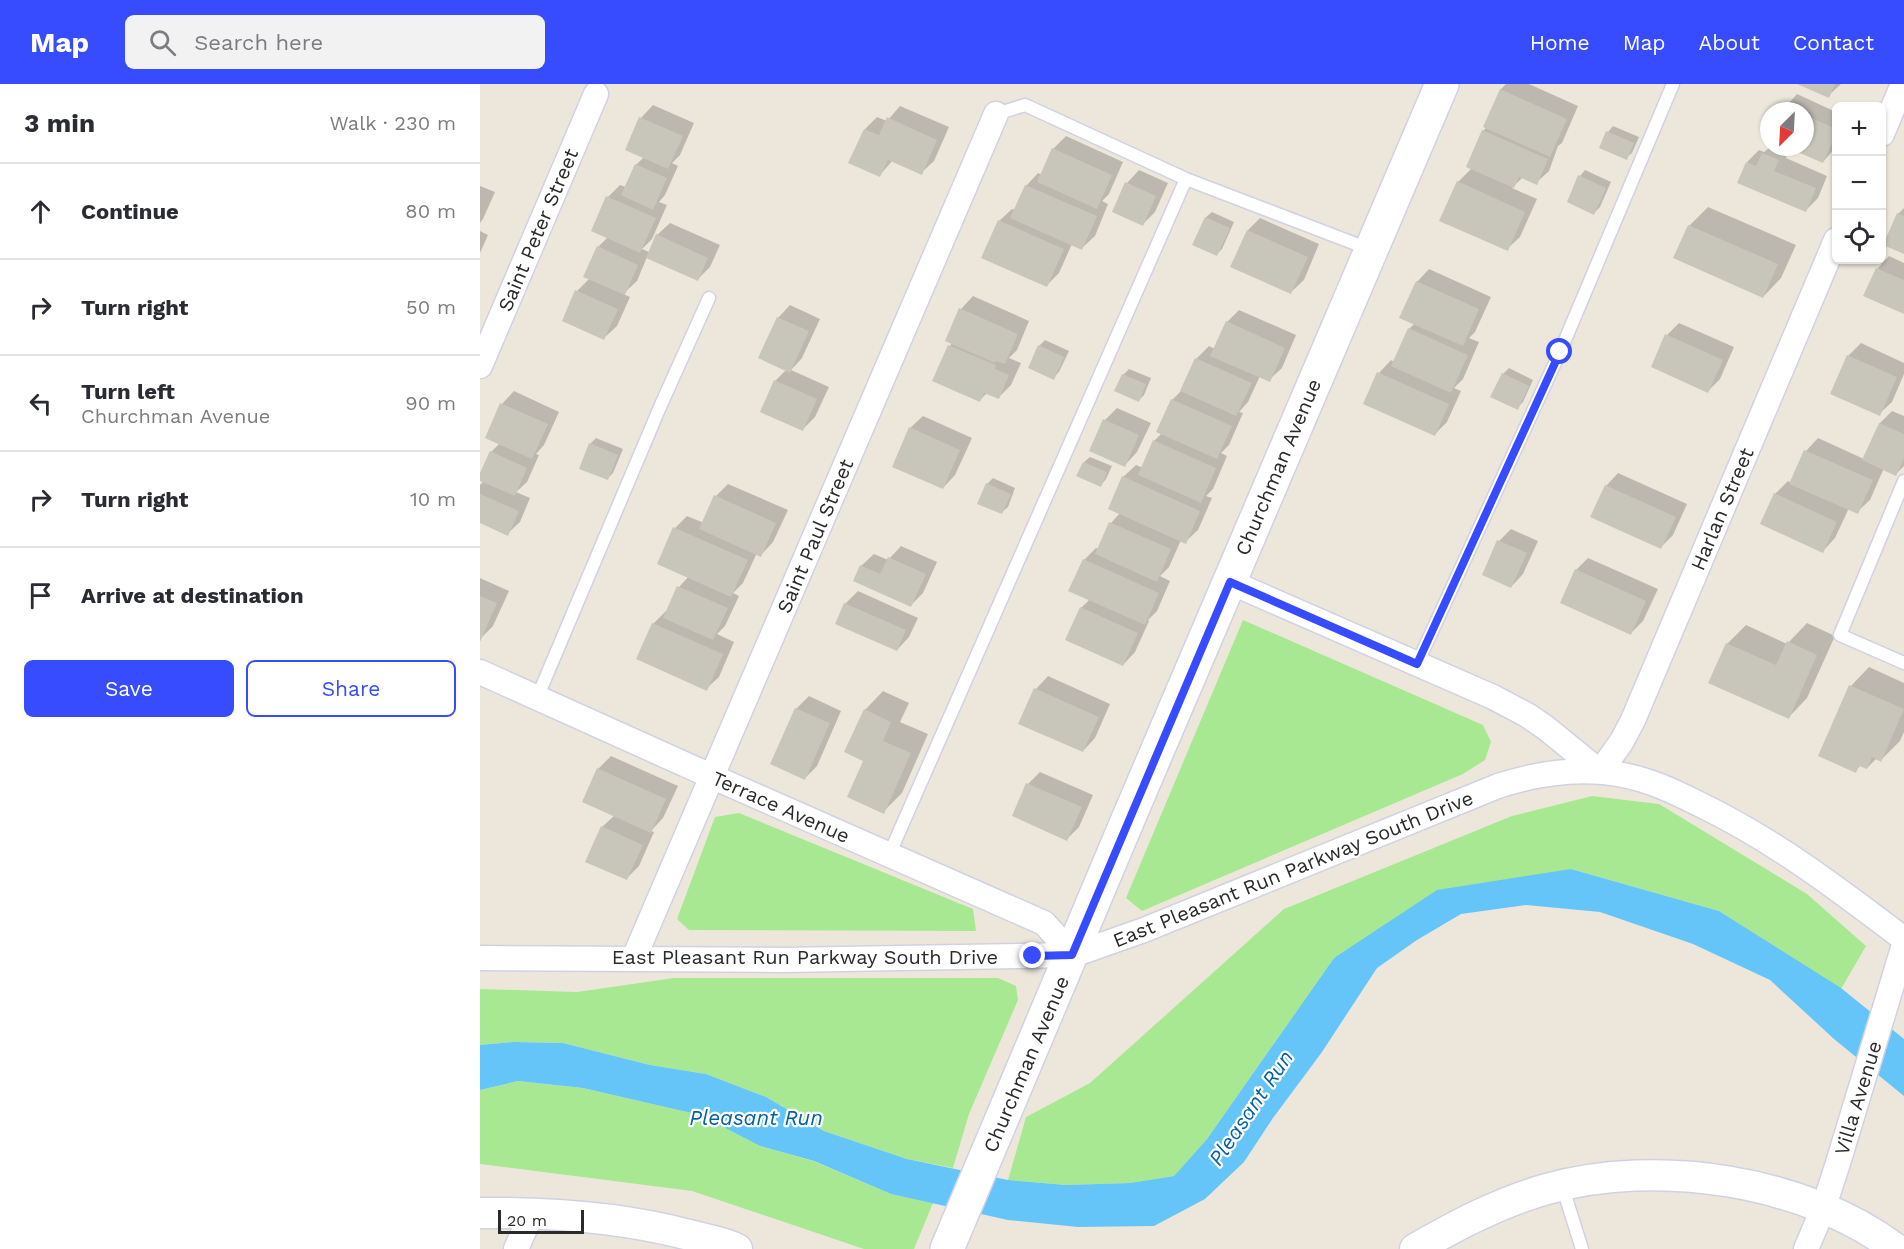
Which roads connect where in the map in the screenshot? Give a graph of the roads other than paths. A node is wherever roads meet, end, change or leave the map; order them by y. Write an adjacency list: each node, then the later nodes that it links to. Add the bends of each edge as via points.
1 (1442, 84): 9 (main road, Churchman Avenue)
2 (1673, 84): 15 (lane, via 1560,352)
3 (1903, 84): 6 (street)
4 (596, 94): 11 (street, Saint Peter Street)
5 (996, 114): 7 (lane, via 1025,105); 19 (street, Saint Paul Street)
6 (1886, 123)
7 (1186, 179): 9 (lane); 20 (lane)
8 (1832, 249): 18 (street, Harlan Street, via 1633,720)
9 (1370, 250): 13 (main road, Churchman Avenue)
10 (709, 298): 17 (lane)
11 (480, 366)
12 (1904, 481): 14 (lane, via 1840,635)
13 (1230, 582): 15 (street, East Pleasant Run Parkway South Drive); 23 (main road, Churchman Avenue)
14 (1904, 663)
15 (1417, 664): 18 (street, East Pleasant Run Parkway South Drive, via 1527,715)
16 (480, 672): 17 (street, Terrace Avenue)
17 (537, 698): 19 (street, Terrace Avenue)
18 (1600, 772): 21 (street, East Pleasant Run Parkway South Drive, via 1654,784 1745,827); 23 (street, East Pleasant Run Parkway South Drive, via 1555,773 1498,786 1144,930)
19 (713, 777): 20 (street, Terrace Avenue); 25 (street, Saint Paul Street)
20 (889, 855): 23 (street, Terrace Avenue, via 1044,923)
21 (1904, 939)
22 (1904, 945): 27 (street, Villa Avenue)
23 (1072, 955): 25 (street, East Pleasant Run Parkway South Drive, via 784,960); 32 (main road, Churchman Avenue)
24 (480, 958): 25 (street, East Pleasant Run Parkway South Drive)
25 (634, 958)
26 (1562, 1185): 27 (street, via 1633,1175 1686,1176 1756,1187); 33 (street, via 1517,1198); 34 (lane)
27 (1823, 1209): 35 (street, Villa Avenue); 36 (street, via 1856,1222)
28 (480, 1213): 29 (street)
29 (532, 1213): 30 (street); 31 (street, via 638,1223)
30 (516, 1249)
31 (737, 1249)
32 (947, 1249)
33 (1415, 1249)
34 (1582, 1249)
35 (1806, 1249)
36 (1896, 1249)

